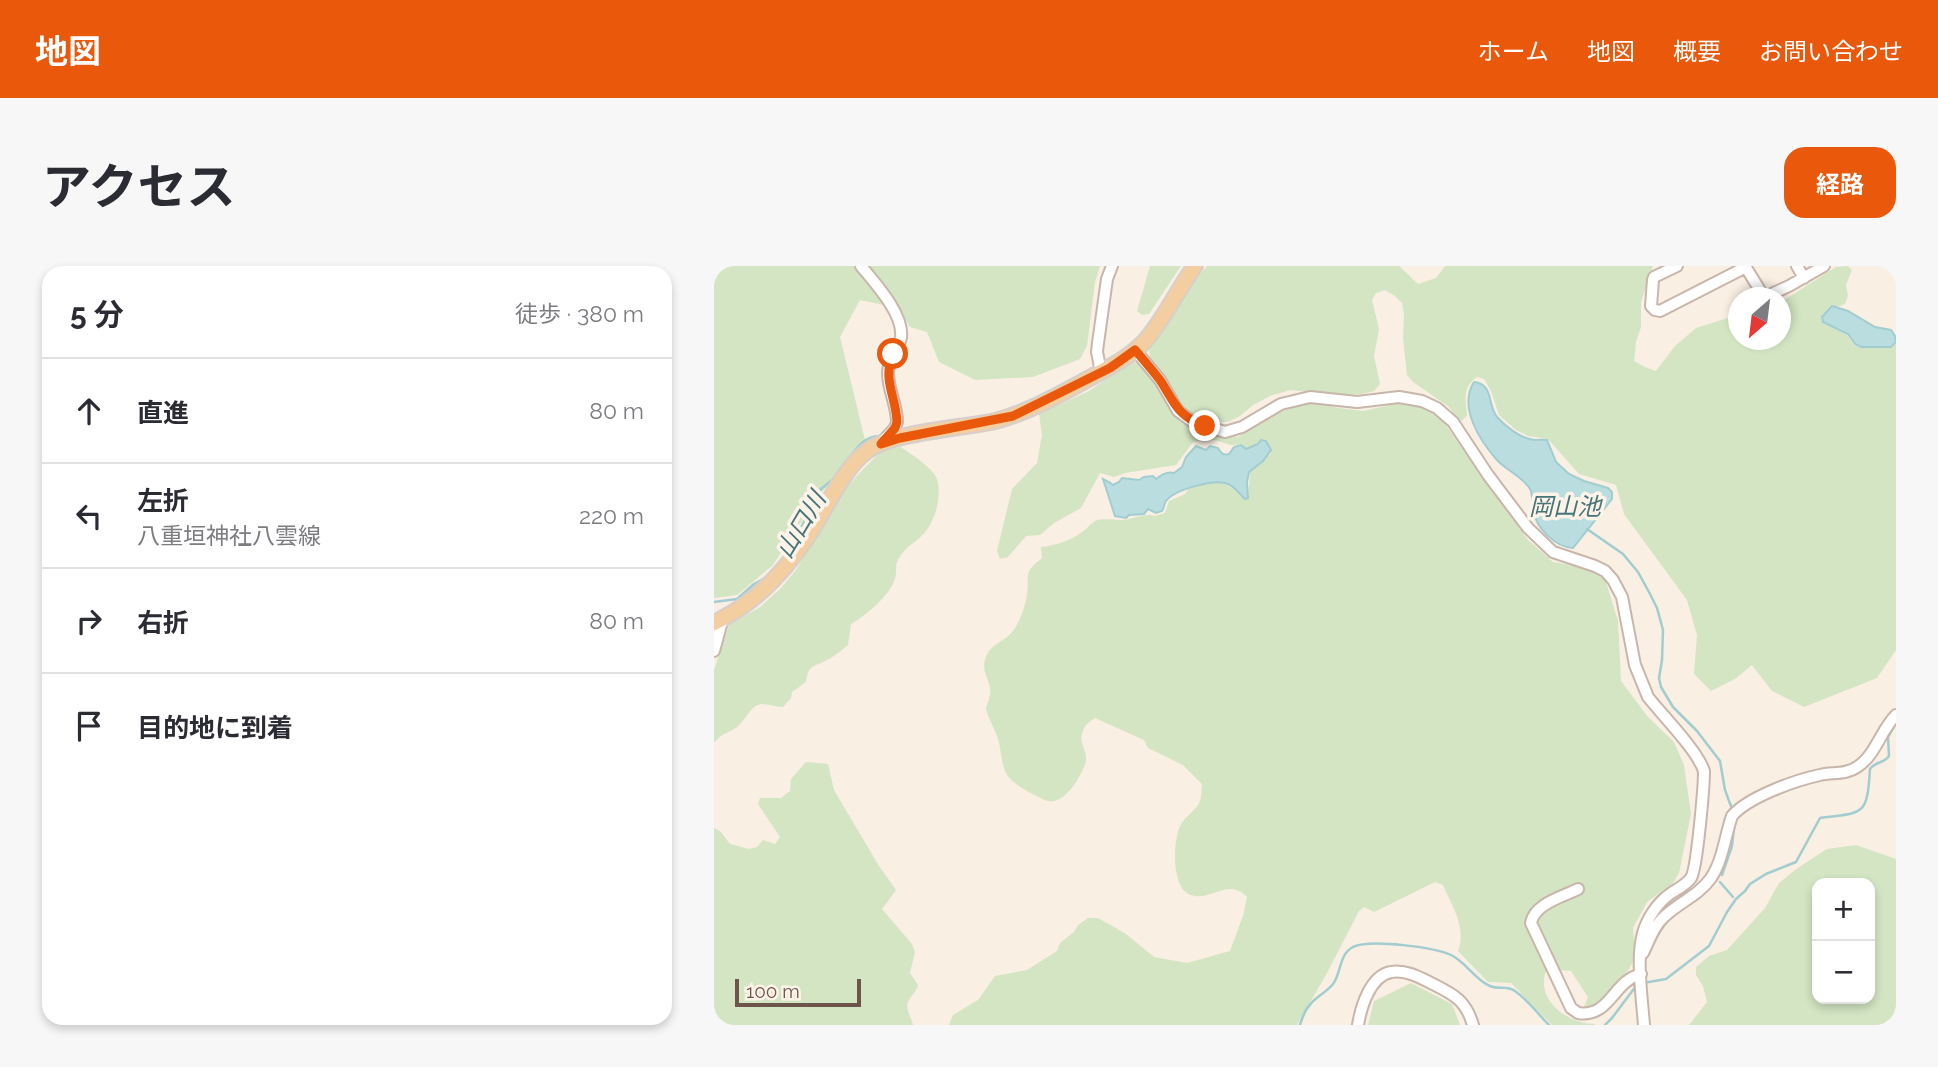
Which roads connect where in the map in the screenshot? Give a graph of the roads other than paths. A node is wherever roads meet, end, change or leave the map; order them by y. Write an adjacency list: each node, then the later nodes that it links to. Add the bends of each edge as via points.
1 (861, 266): 12 (street, via 886,295 901,335 888,365 897,422)
2 (1112, 266): 11 (street, via 1097,352)
3 (1195, 266): 10 (main road)
4 (1676, 266): 8 (street)
5 (1797, 266): 9 (street)
6 (1824, 266): 9 (street)
7 (1746, 267): 8 (street, via 1660,311 1651,306); 9 (street, via 1767,296)
8 (1656, 272)
9 (1804, 278)
10 (1135, 350): 11 (main road); 17 (street, via 1178,411 1193,422 1225,432 1281,404 1310,397 1357,402 1399,397 1431,404 1453,422 1528,528 1553,552 1595,566 1613,580 1622,597 1643,688 1704,771 1693,875 1653,911 1643,932)
11 (1101, 372): 12 (main road, via 1013,416)
12 (881, 444): 13 (main road, via 850,470 774,581)
13 (719, 621): 14 (street)
14 (714, 651)
15 (1896, 715): 17 (street, via 1857,768 1791,784 1738,810 1711,878 1663,917)
16 (1578, 889): 18 (street, via 1538,908 1531,923 1571,1008 1578,1013 1594,1012 1631,977)
17 (1640, 959): 18 (street)
18 (1641, 980): 21 (street)
19 (1358, 1025): 20 (street, via 1370,989 1392,971 1408,973 1459,998)
20 (1473, 1025)
21 (1644, 1025)

